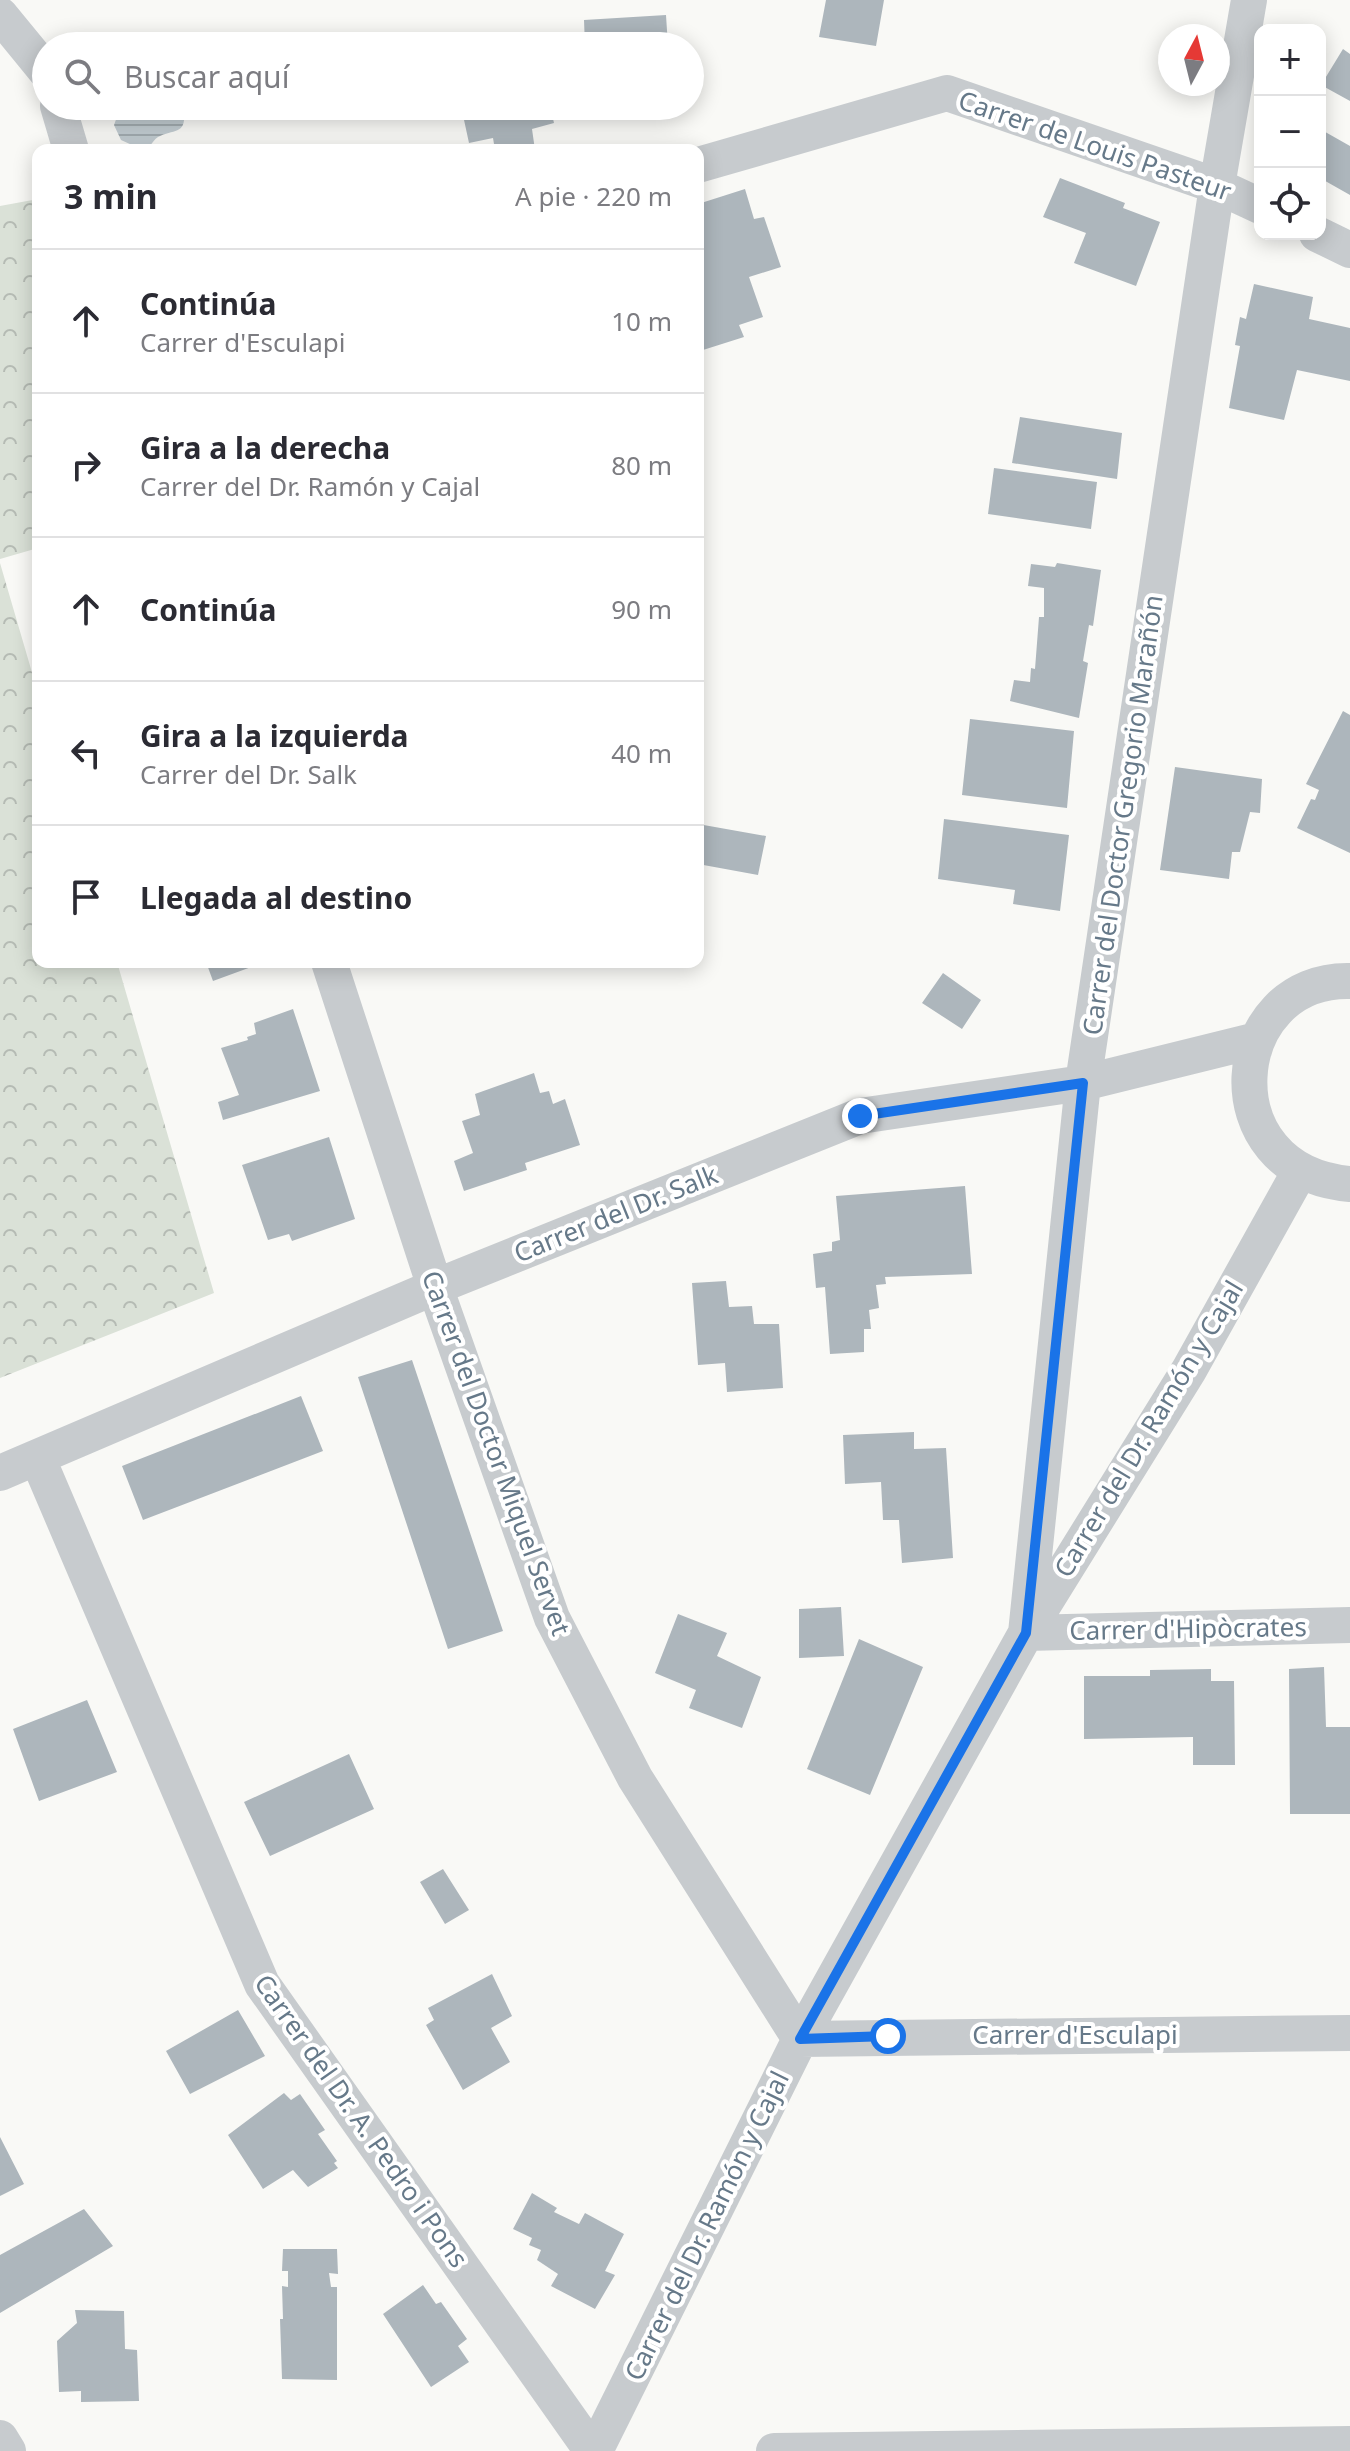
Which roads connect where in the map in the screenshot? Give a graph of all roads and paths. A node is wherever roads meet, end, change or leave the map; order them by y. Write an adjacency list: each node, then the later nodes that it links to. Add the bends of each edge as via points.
1 (1249, 0): 7 (street, Carrer del Doctor Gregorio Marañón)
2 (0, 15): 3 (street)
3 (32, 54)
4 (62, 120): 5 (street)
5 (69, 144)
6 (704, 163): 7 (street, Carrer de Louis Pasteur, via 947,93)
7 (1217, 186): 8 (street, Carrer de Louis Pasteur); 14 (street, Carrer del Doctor Gregorio Marañón)
8 (1254, 203)
9 (1326, 238): 10 (street)
10 (1350, 250)
11 (331, 968): 17 (street, Carrer del Doctor Miquel Servet)
12 (1350, 981): 13 (street, via 1301,992 1273,1015)
13 (1257, 1040): 14 (street, Carrer del Dr. Salk); 15 (street, via 1248,1075 1251,1110 1267,1142)
14 (1083, 1083): 17 (street, Carrer del Dr. Salk, via 860,1116); 21 (street, Carrer del Doctor Gregorio Marañón)
15 (1300, 1171): 16 (street, via 1323,1182); 21 (street, Carrer del Dr. Ramón y Cajal, via 1189,1370)
16 (1350, 1184)
17 (435, 1287): 18 (street, Carrer del Dr. Salk); 23 (street, Carrer del Doctor Miquel Servet, via 552,1618 635,1778)
18 (38, 1459): 19 (street, Carrer del Dr. Salk); 27 (street, Carrer del Dr. A. Pedro i Pons, via 262,1984)
19 (0, 1473)
20 (1350, 1625): 21 (street, Carrer d'Hipòcrates)
21 (1026, 1633): 23 (street, Carrer del Dr. Ramón y Cajal)
22 (1350, 2033): 23 (street, Carrer d'Esculapi)
23 (800, 2039): 27 (street, Carrer del Dr. Ramón y Cajal)
24 (0, 2438): 26 (street)
25 (1350, 2444): 28 (street)
26 (8, 2451)
27 (593, 2451)
28 (774, 2451)

